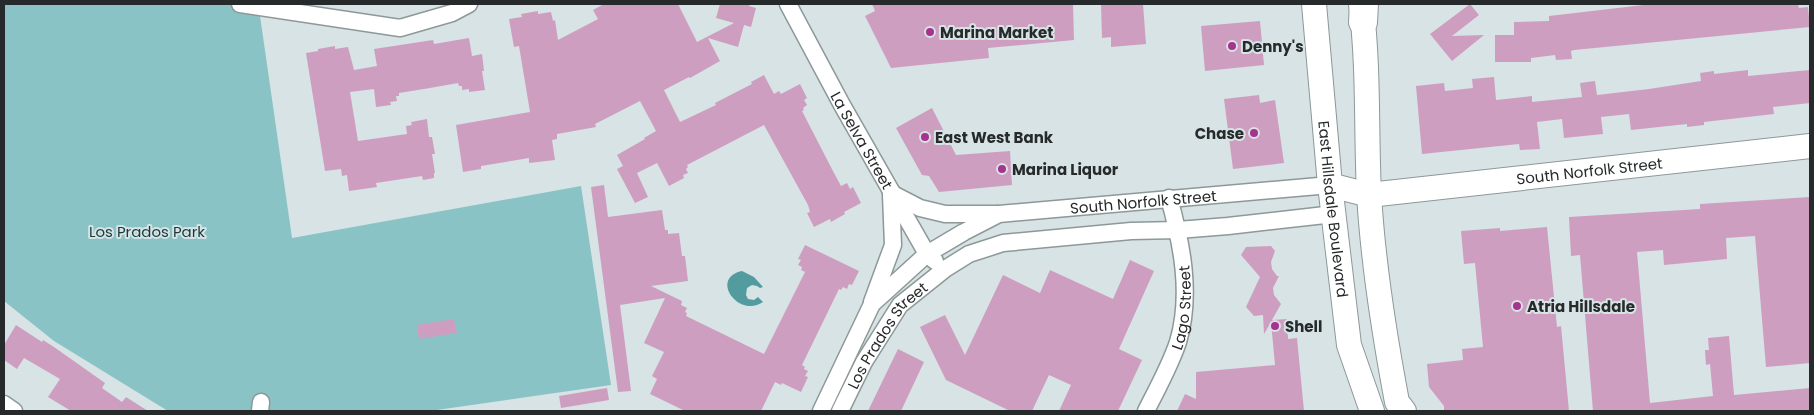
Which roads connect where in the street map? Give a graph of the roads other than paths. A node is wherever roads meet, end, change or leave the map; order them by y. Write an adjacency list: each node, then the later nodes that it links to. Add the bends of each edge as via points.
1 (240, 4): 2 (street, via 400,28 452,13)
2 (470, 4)
3 (788, 4): 8 (street, La Selva Street)
4 (1314, 4): 7 (main road, East Hillsdale Boulevard)
5 (1363, 10): 9 (main road)
6 (1810, 146): 9 (main road, South Norfolk Street)
7 (1330, 185): 9 (main road, South Norfolk Street); 10 (street, South Norfolk Street); 12 (main road, East Hillsdale Boulevard)
8 (891, 193): 11 (street, via 920,208 945,214); 14 (street, La Selva Street); 16 (street, via 893,244)
9 (1369, 195): 12 (main road, South Norfolk Street); 23 (main road, via 1382,324 1397,402)
10 (1169, 198): 11 (street, South Norfolk Street); 13 (street, Lago Street)
11 (999, 214): 14 (street, South Norfolk Street)
12 (1334, 214): 13 (street, South Norfolk Street); 22 (main road, East Hillsdale Boulevard, via 1349,345)
13 (1178, 230): 15 (street, South Norfolk Street, via 1003,243 969,254); 21 (street, Lago Street, via 1183,269 1182,320 1174,353)
14 (927, 254): 15 (street, La Selva Street); 16 (street, Los Prados Street)
15 (945, 268): 20 (street, Los Prados Street, via 900,305 864,362)
16 (872, 304): 19 (street, Los Prados Street)
17 (4, 404): 18 (street)
18 (14, 411)
19 (821, 411)
20 (840, 411)
21 (1146, 411)
22 (1372, 411)
23 (1404, 411)

